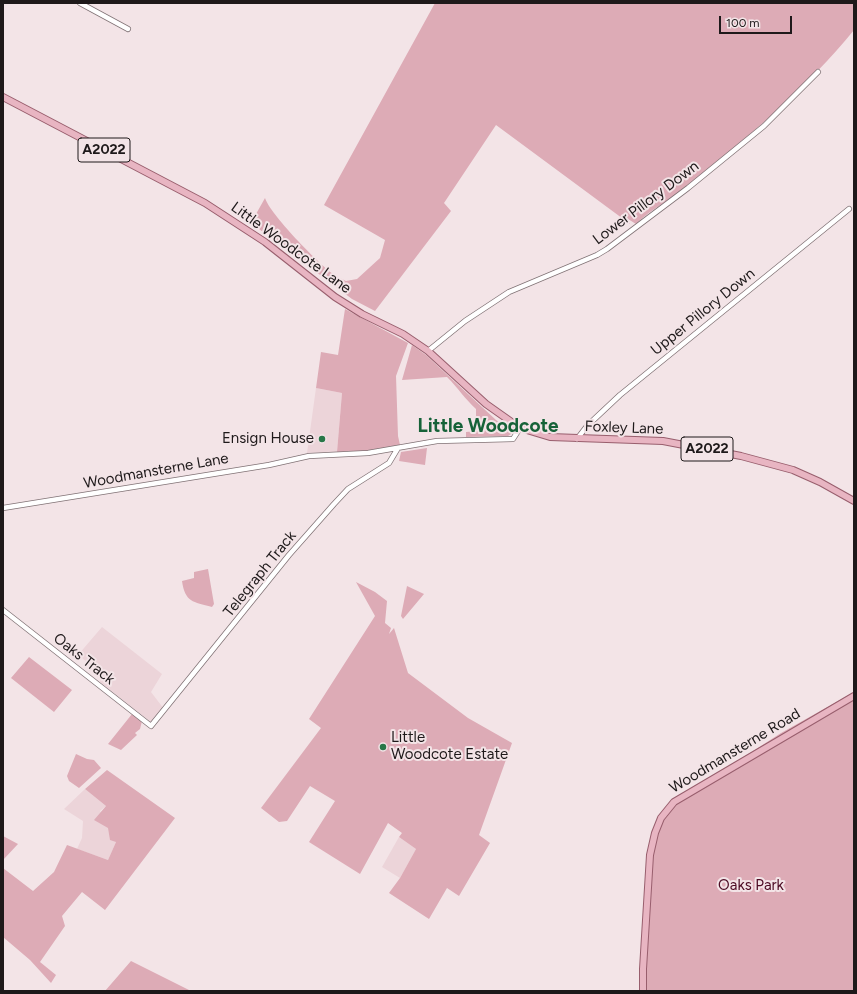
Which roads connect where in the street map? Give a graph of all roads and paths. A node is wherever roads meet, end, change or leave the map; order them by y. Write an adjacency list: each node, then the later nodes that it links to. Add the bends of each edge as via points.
1 (80, 3): 2 (street)
2 (128, 29)
3 (818, 72): 6 (street, Lower Pillory Down, via 764,126 607,249 509,292)
4 (3, 97): 6 (main road, Little Woodcote Lane / A2022, via 205,203 265,242 335,297 362,314 403,334)
5 (849, 209): 9 (street, Upper Pillory Down, via 620,394)
6 (428, 351): 7 (main road, Little Woodcote Lane / A2022, via 486,404)
7 (520, 428): 8 (main road, Little Woodcote Lane / A2022); 10 (street, Woodmansterne Lane, via 513,439 437,441)
8 (550, 437): 9 (main road, Foxley Lane / A2022)
9 (577, 439): 11 (main road, Foxley Lane / A2022, via 663,441 754,459 793,470)
10 (398, 448): 12 (street, Woodmansterne Lane, via 368,453 308,456 268,465); 15 (street, Telegraph Track, via 389,463 348,489 334,504 289,555)
11 (854, 501)
12 (3, 508)
13 (3, 610): 15 (street, Oaks Track)
14 (854, 696): 16 (main road, Woodmansterne Road, via 674,802 661,818 650,855)
15 (151, 726)
16 (643, 991)

